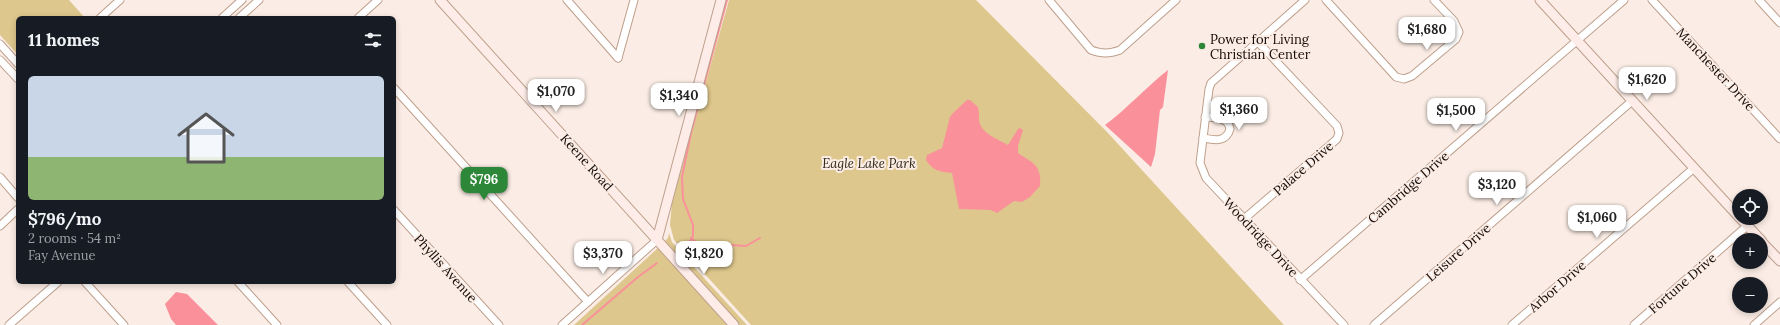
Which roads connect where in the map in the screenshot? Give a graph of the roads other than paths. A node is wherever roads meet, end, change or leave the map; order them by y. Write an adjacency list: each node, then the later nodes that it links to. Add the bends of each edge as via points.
1 (120, 0): 18 (street)
2 (242, 0): 19 (street)
3 (259, 0): 20 (street)
4 (378, 0): 21 (street)
5 (440, 0): 44 (street, Keene Road)
6 (567, 0): 7 (street, via 618,58)
7 (634, 0)
8 (721, 0): 44 (street)
9 (1176, 0): 17 (street, via 1120,50 1110,54 1092,50)
10 (1305, 0): 23 (street, Woodridge Drive)
11 (1326, 0): 12 (street, via 1396,77 1404,79 1412,76 1456,39 1459,32 1454,21)
12 (1434, 0)
13 (1540, 0): 24 (street)
14 (1624, 0): 24 (street, Cambridge Drive)
15 (1652, 0): 33 (street, Manchester Drive)
16 (1759, 0): 22 (street)
17 (1054, 2)
18 (102, 16)
19 (224, 16)
20 (241, 16)
21 (360, 16)
22 (1780, 23)
23 (1257, 41): 31 (street, Woodridge Drive, via 1211,83); 40 (street, Palace Drive, via 1336,126 1339,133 1337,139)
24 (1577, 41): 30 (street); 47 (street, Cambridge Drive)
25 (0, 44): 27 (street)
26 (0, 60): 28 (street)
27 (16, 62)
28 (16, 77)
29 (396, 90): 52 (street)
30 (1632, 101): 34 (street); 62 (street, Leisure Drive)
31 (1206, 117): 32 (street, Woodridge Drive); 32 (street, via 1222,119 1227,122 1230,129 1227,136 1220,140)
32 (1203, 138): 40 (street, Woodridge Drive, via 1200,163 1206,178)
33 (1780, 139)
34 (1694, 168): 37 (street); 63 (street, Arbor Drive)
35 (0, 177): 36 (street)
36 (16, 196)
37 (1732, 208)
38 (16, 211): 41 (street)
39 (396, 212): 58 (street, Phyllis Avenue)
40 (1244, 219): 47 (street, Woodridge Drive)
41 (0, 226)
42 (1748, 226): 43 (street); 64 (street, Fortune Drive)
43 (1754, 233)
44 (657, 240): 52 (street); 60 (street, Keene Road)
45 (1768, 248): 46 (street)
46 (1780, 261)
47 (1300, 280): 61 (street, Woodridge Drive)
48 (56, 284): 54 (street)
49 (87, 284): 55 (street)
50 (240, 284): 56 (street)
51 (350, 284): 57 (street)
52 (588, 302): 59 (street)
53 (1780, 302): 65 (street)
54 (9, 325)
55 (124, 325)
56 (277, 325)
57 (387, 325)
58 (498, 325)
59 (562, 325)
60 (734, 325)
61 (1344, 325)
62 (1374, 325)
63 (1512, 325)
64 (1634, 325)
65 (1754, 325)

